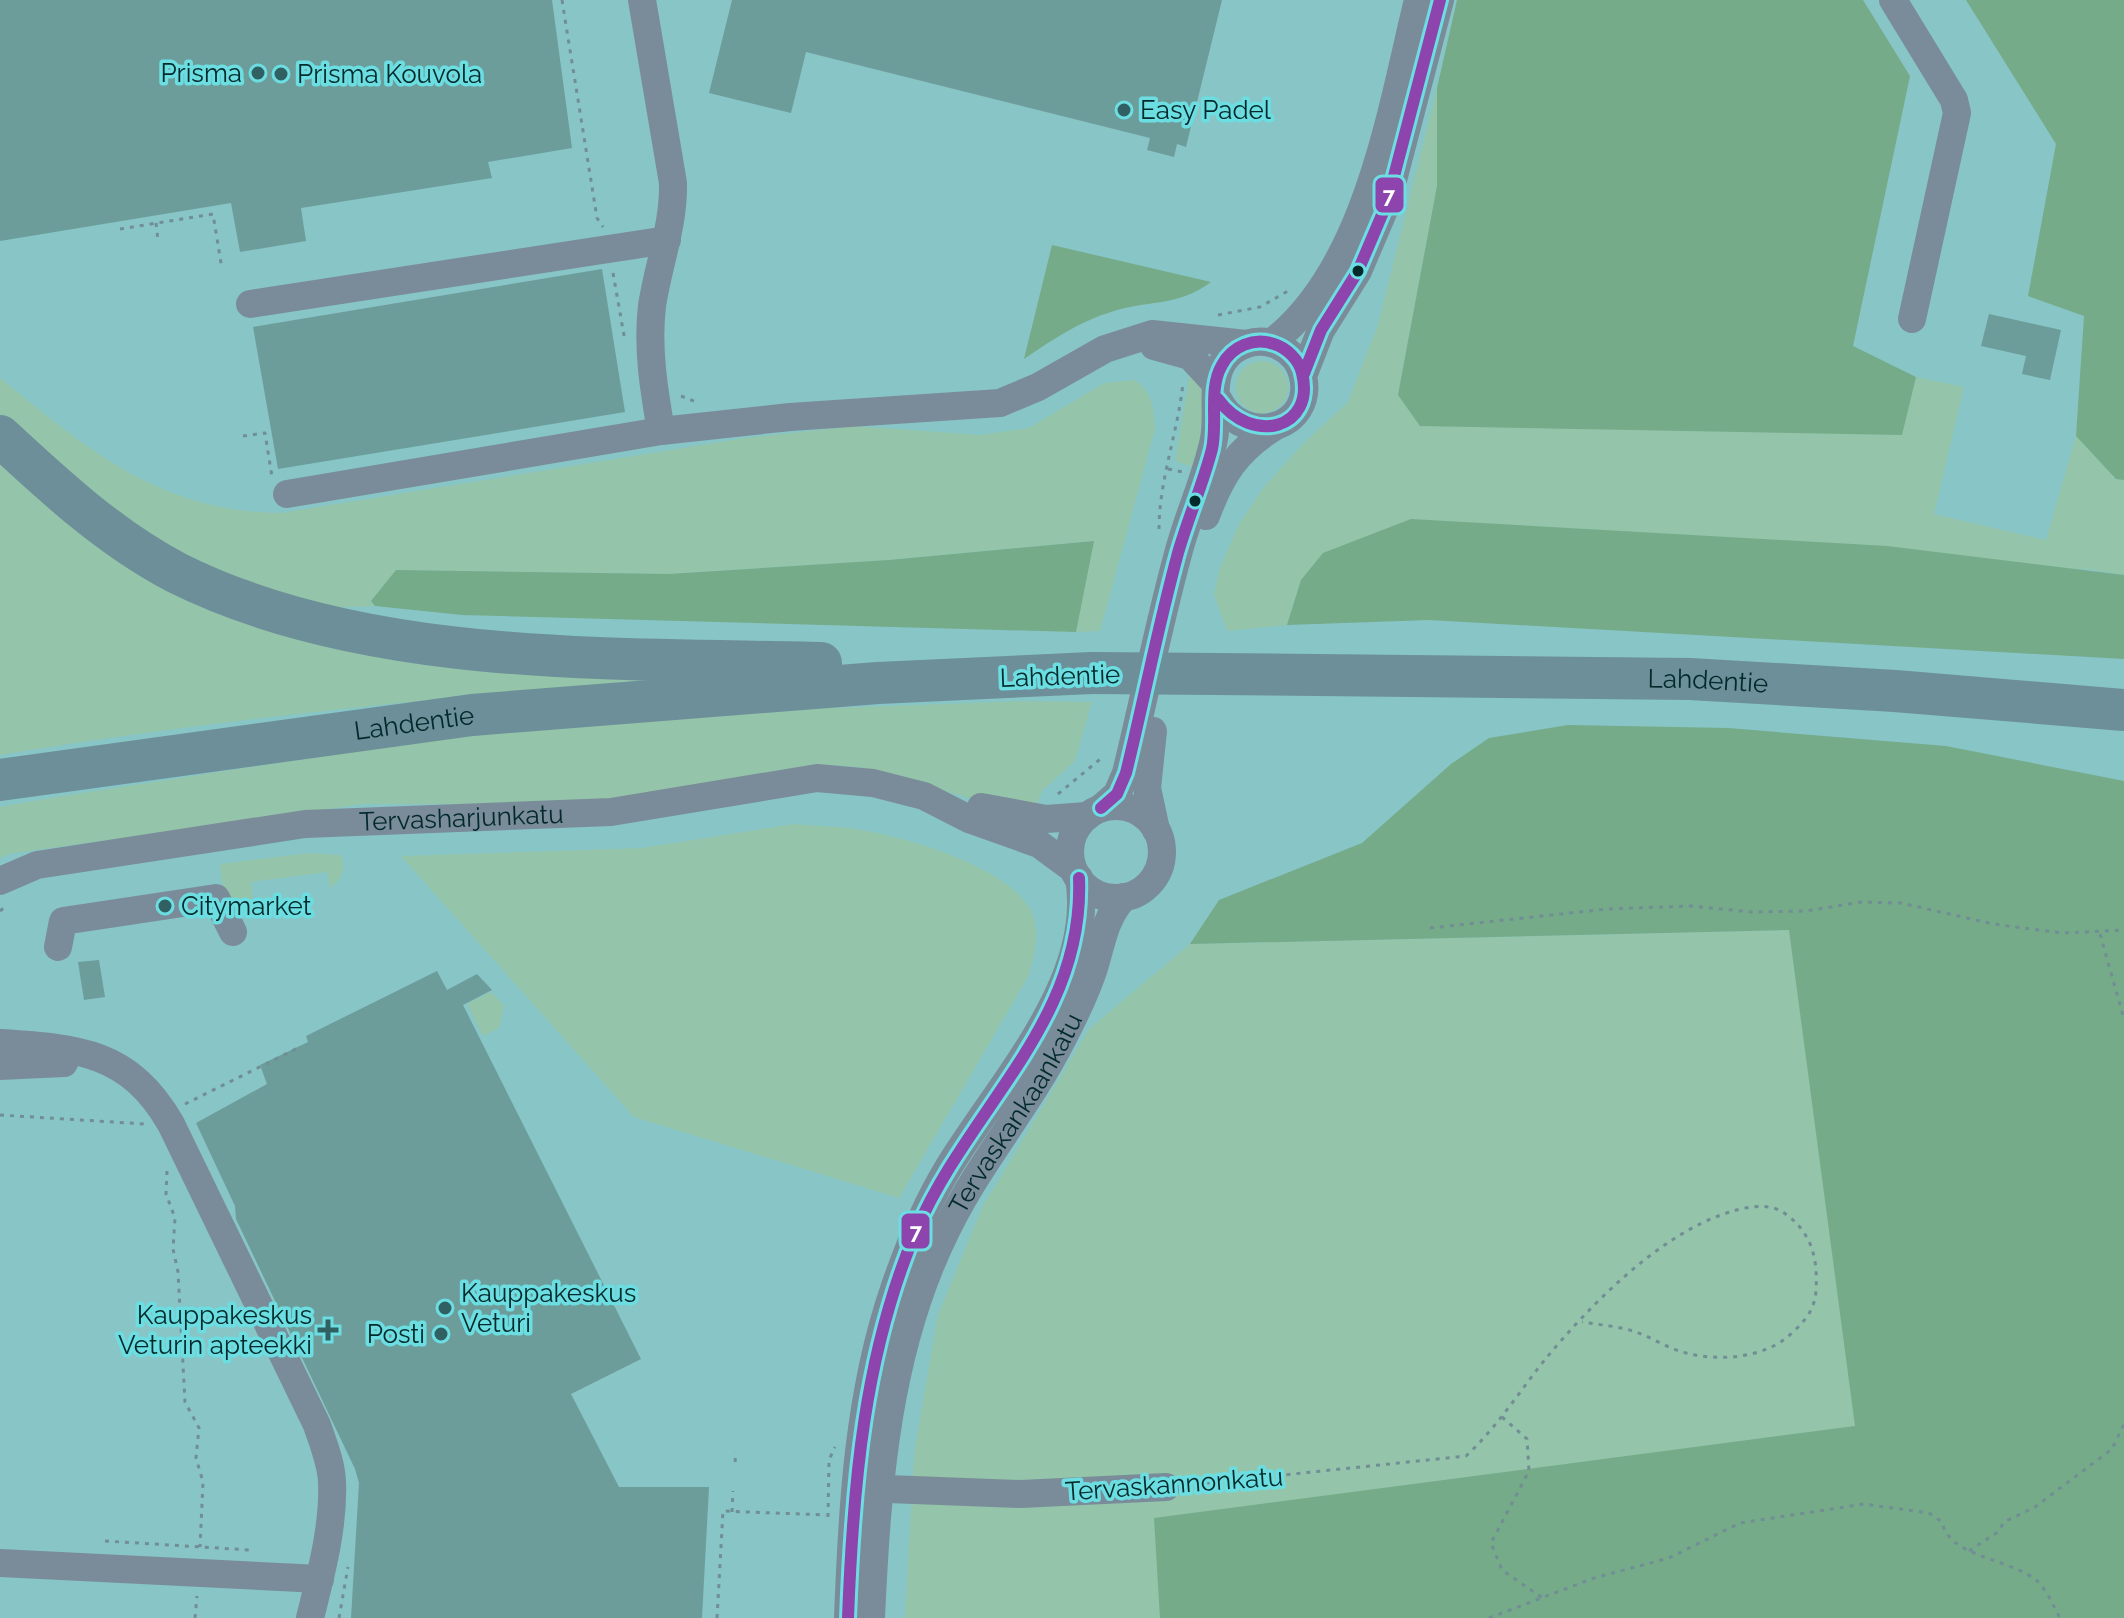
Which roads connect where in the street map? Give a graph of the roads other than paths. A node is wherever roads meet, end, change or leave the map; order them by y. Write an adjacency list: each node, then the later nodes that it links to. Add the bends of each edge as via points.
1 (642, 0): 6 (street, via 673,183)
2 (1418, 0): 5 (street)
3 (1440, 0): 5 (street)
4 (1893, 0): 8 (street, via 1957,113)
5 (1418, 45): 9 (street, via 1349,237 1300,318); 11 (street, via 1387,203)
6 (667, 240): 7 (street); 14 (street, via 652,303 650,338)
7 (250, 304)
8 (1912, 319)
9 (1258, 343): 10 (street, via 1171,333 1132,338); 11 (street, via 1292,355); 12 (street, via 1225,359)
10 (1105, 349): 12 (street, via 1133,345 1190,356); 14 (street, via 1000,403)
11 (1303, 376): 13 (street, via 1295,413)
12 (1217, 392): 13 (street, via 1223,409 1240,425); 21 (street, via 1209,459 1178,552 1126,773 1117,794)
13 (1274, 427): 22 (street, via 1241,450 1197,540 1149,755 1147,788)
14 (661, 431): 16 (street)
15 (0, 436): 17 (highway, via 79,508 150,557 239,598 302,618 427,644 561,656 842,663)
16 (287, 494)
17 (878, 683): 18 (highway, Lahdentie, bridge, via 1092,673 1690,679); 19 (highway, Lahdentie, via 472,715)
18 (2124, 710)
19 (0, 780)
20 (924, 796): 21 (street, Tervasharjunkatu, via 1027,817); 23 (street, Tervasharjunkatu, via 1039,844); 24 (street, Tervasharjunkatu, via 873,783 817,778 611,812 305,824 37,865)
21 (1094, 812): 22 (street, via 1117,806 1133,809); 23 (street, via 1076,828 1070,843)
22 (1156, 830): 25 (street, via 1161,861 1155,876)
23 (1076, 874): 25 (street, via 1100,895); 32 (street, Tervaskankaankatu, via 1083,912 1057,998 946,1172 894,1288 875,1355)
24 (0, 881)
25 (1124, 897): 32 (street, Tervaskankaankatu, via 1110,913 1079,1009 1055,1055 999,1139 930,1264)
26 (233, 932): 27 (street, via 216,898 63,921)
27 (58, 947)
28 (0, 1043): 30 (street, via 85,1051)
29 (0, 1066): 30 (street, via 94,1063)
30 (127, 1073): 34 (street, via 156,1098 171,1124 317,1425 332,1480)
31 (1166, 1487): 32 (street, Tervaskannonkatu, via 1021,1494)
32 (868, 1488): 36 (street, Tervaskankaankatu); 37 (street, Tervaskankaankatu)
33 (0, 1563): 34 (street)
34 (320, 1579): 35 (street)
35 (310, 1618)
36 (848, 1618)
37 (871, 1618)

